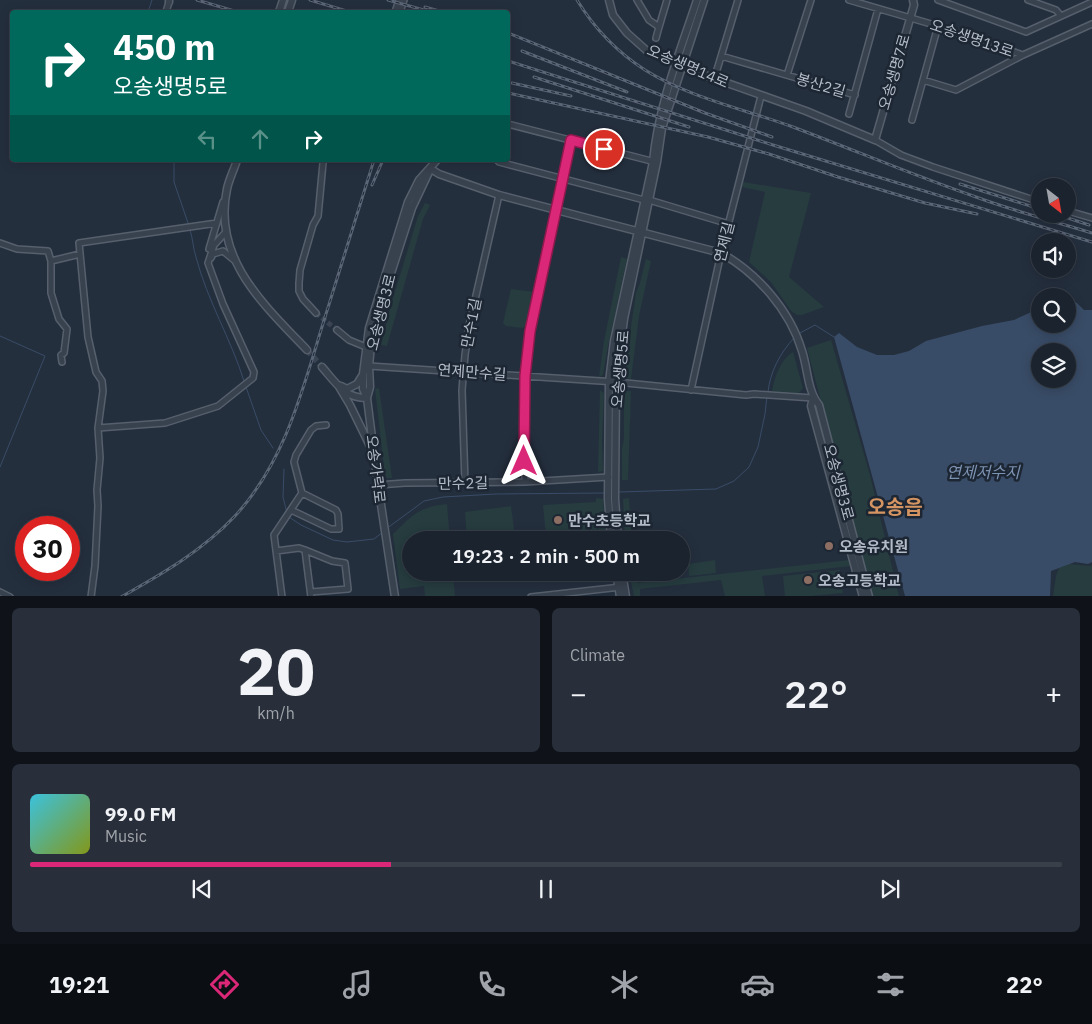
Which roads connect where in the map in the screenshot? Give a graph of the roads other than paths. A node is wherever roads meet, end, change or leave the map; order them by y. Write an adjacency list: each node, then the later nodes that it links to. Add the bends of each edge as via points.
1 (609, 0): 22 (street, 오송생명14로, via 613,15 646,50)
2 (637, 0): 18 (street, via 649,20)
3 (667, 0): 18 (street)
4 (697, 0): 22 (street)
5 (704, 0): 22 (street)
6 (738, 0): 21 (street)
7 (811, 0): 24 (street, 봉산2길)
8 (849, 0): 13 (street, 오송생명13로)
9 (938, 0): 14 (street, via 1026,32)
10 (1028, 0): 14 (street, via 1056,10)
11 (915, 2): 15 (street, 오송생명7로)
12 (1092, 2): 14 (street)
13 (878, 9): 15 (street, 오송생명13로); 26 (street)
14 (1061, 16)
15 (910, 17): 17 (street, 오송생명13로); 32 (street, 오송생명7로)
16 (1092, 24): 20 (street, 오송생명13로)
17 (938, 26): 20 (street, 오송생명13로); 25 (street)
18 (659, 27): 19 (street)
19 (656, 38)
20 (1023, 55): 25 (street, via 956,90)
21 (721, 56): 23 (street); 24 (street, 봉산2길)
22 (679, 65): 27 (street, 오송생명14로); 37 (street, 오송생명5로)
23 (716, 73)
24 (787, 75): 26 (street, 봉산2길)
25 (922, 80): 29 (street)
26 (854, 95): 28 (street)
27 (761, 96): 32 (street, 오송생명14로, via 806,110); 48 (street, 연제길)
28 (849, 114)
29 (912, 120)
30 (510, 125): 31 (street)
31 (571, 140): 37 (street); 39 (street)
32 (875, 140): 42 (street, via 922,164)
33 (236, 162): 40 (street)
34 (324, 162): 57 (street, via 318,216 300,270 299,283 299,291)
35 (435, 162): 38 (street)
36 (502, 162): 39 (street)
37 (655, 162): 43 (street, 오송생명5로)
38 (430, 169): 41 (street); 59 (street, 오송생명3로, via 419,180 408,202); 62 (street, 오송생명3로, via 400,241 376,320)
39 (563, 179): 43 (street); 44 (street)
40 (227, 190): 47 (street); 49 (street)
41 (498, 195): 44 (street); 64 (street, 만수1길, via 469,326)
42 (1031, 199)
43 (647, 200): 48 (street); 50 (street, 오송생명5로)
44 (556, 210): 50 (street); 66 (street, via 530,331)
45 (1076, 213): 46 (street)
46 (1092, 218)
47 (217, 223): 53 (street, via 79,243); 55 (street)
48 (729, 224): 52 (street, 연제길)
49 (226, 232): 55 (street, via 214,245); 56 (street)
50 (639, 232): 52 (street); 67 (street, 오송생명5로, via 614,341)
51 (0, 243): 54 (street, via 17,249 48,251)
52 (721, 253): 69 (street, 연제길); 71 (street, 오송생명3로, via 743,267 782,308 802,350)
53 (80, 254): 54 (street); 73 (street, via 88,337 96,372 102,381)
54 (51, 261): 61 (street, via 51,293 67,329)
55 (208, 262): 56 (street, via 213,254 223,251); 73 (street, via 254,378 218,406 165,423)
56 (235, 262): 60 (street, via 262,303)
57 (316, 313)
58 (337, 330): 59 (street, via 349,340)
59 (366, 347): 65 (street, 오송생명3로)
60 (307, 350)
61 (62, 362)
62 (369, 366): 64 (street, 연제만수길); 70 (street, 오송생명3로)
63 (322, 368): 68 (street)
64 (463, 371): 66 (street, 연제만수길); 77 (street, 만수1길)
65 (363, 374): 68 (street, via 353,387 347,389); 70 (street, 오송생명3로)
66 (525, 376): 67 (street, 연제만수길); 76 (street)
67 (613, 382): 69 (street, 연제만수길); 75 (street, 오송생명5로); 79 (street, 오송생명5로)
68 (338, 385): 70 (street, via 347,394); 74 (street)
69 (691, 390): 71 (street, 연제만수길)
70 (367, 398): 74 (street, 오송가락로)
71 (813, 398): 99 (street, 오송생명3로, via 811,406); 100 (street, 오송생명3로, via 819,405)
72 (326, 424): 80 (street, via 311,430 296,456 294,462)
73 (98, 428): 93 (street, via 100,458)
74 (374, 456): 78 (street, 오송가락로)
75 (609, 477): 76 (street, 만수2길); 79 (street, 오송생명5로)
76 (525, 482): 77 (street, 만수2길)
77 (465, 483): 78 (street, 만수2길)
78 (378, 485): 95 (street, 오송가락로)
79 (612, 486): 81 (street, 오송생명5로)
80 (302, 493): 82 (street); 82 (street, via 336,510 340,529 331,529)
81 (612, 499): 83 (street, 오송생명5로); 84 (street, 오송생명5로)
82 (290, 511): 86 (street, via 274,535)
83 (611, 531)
84 (617, 531)
85 (305, 550): 86 (street); 91 (street); 91 (street, via 345,563 348,589)
86 (276, 552): 94 (street)
87 (619, 581): 89 (street)
88 (621, 581): 89 (street)
89 (621, 587): 96 (street); 97 (street); 98 (street)
90 (0, 592): 92 (street)
91 (311, 594)
92 (10, 596)
93 (91, 596)
94 (282, 596)
95 (395, 596)
96 (531, 596)
97 (620, 596)
98 (626, 596)
99 (863, 596)
100 (869, 596)

